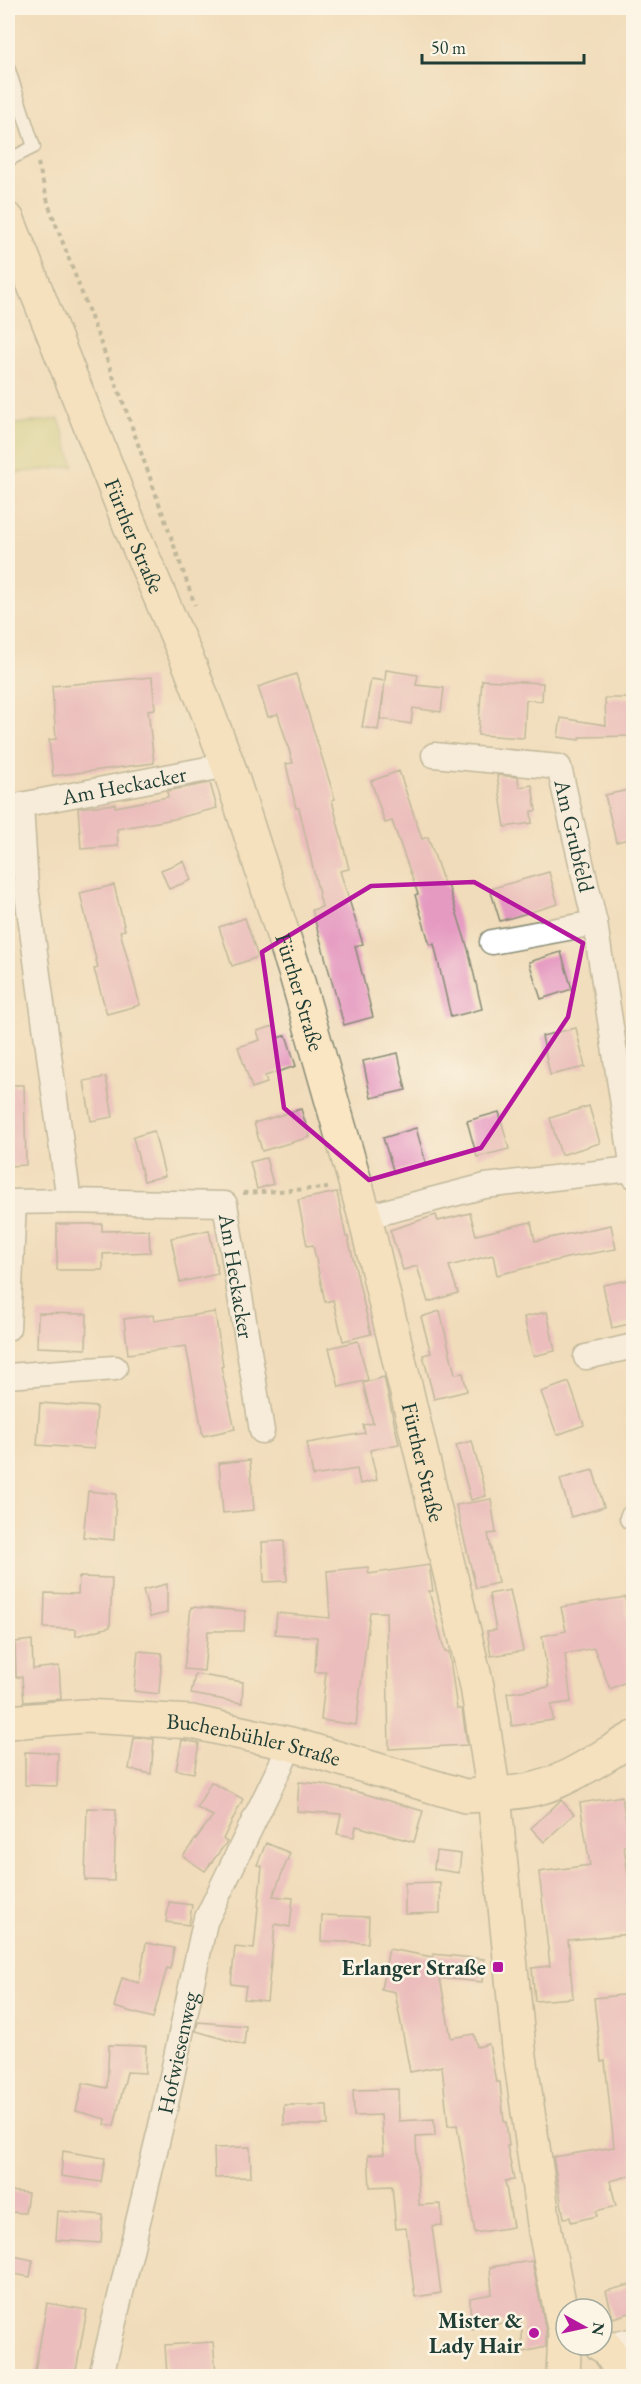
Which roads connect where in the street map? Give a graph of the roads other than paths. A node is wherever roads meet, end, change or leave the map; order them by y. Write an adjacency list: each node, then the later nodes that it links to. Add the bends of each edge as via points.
1 (8, 67): 2 (lane, via 34,147)
2 (8, 160)
3 (8, 220): 5 (street, Fürther Straße)
4 (434, 755): 8 (street, Am Grubfeld, via 559,767)
5 (228, 765): 6 (street, Am Heckacker); 13 (street, Fürther Straße, via 296,975)
6 (14, 802): 7 (street, Am Heckacker)
7 (16, 888): 11 (street, Am Heckacker)
8 (595, 923): 9 (street, Am Grubfeld); 10 (street, Am Grubfeld)
9 (492, 942)
10 (632, 1172): 13 (street, Am Grubfeld, via 485,1186)
11 (69, 1201): 12 (street, Am Heckacker); 19 (street, Am Heckacker, via 225,1204)
12 (11, 1202): 14 (street, Am Heckacker)
13 (365, 1217): 23 (street, Fürther Straße, via 477,1686)
14 (8, 1328)
15 (633, 1346): 16 (street)
16 (586, 1357)
17 (115, 1368): 18 (street)
18 (8, 1376)
19 (262, 1431)
20 (8, 1722): 22 (street, Buchenbühler Straße, via 84,1716 192,1722)
21 (633, 1738): 23 (street, via 560,1780 536,1789)
22 (291, 1744): 23 (street, Buchenbühler Straße, via 465,1796); 27 (street, Hofwiesenweg, via 205,1922)
23 (494, 1795): 24 (street, via 519,2049)
24 (558, 2297)
25 (614, 2347): 29 (street)
26 (564, 2357): 28 (street)
27 (101, 2376)
28 (563, 2376)
29 (625, 2376)

